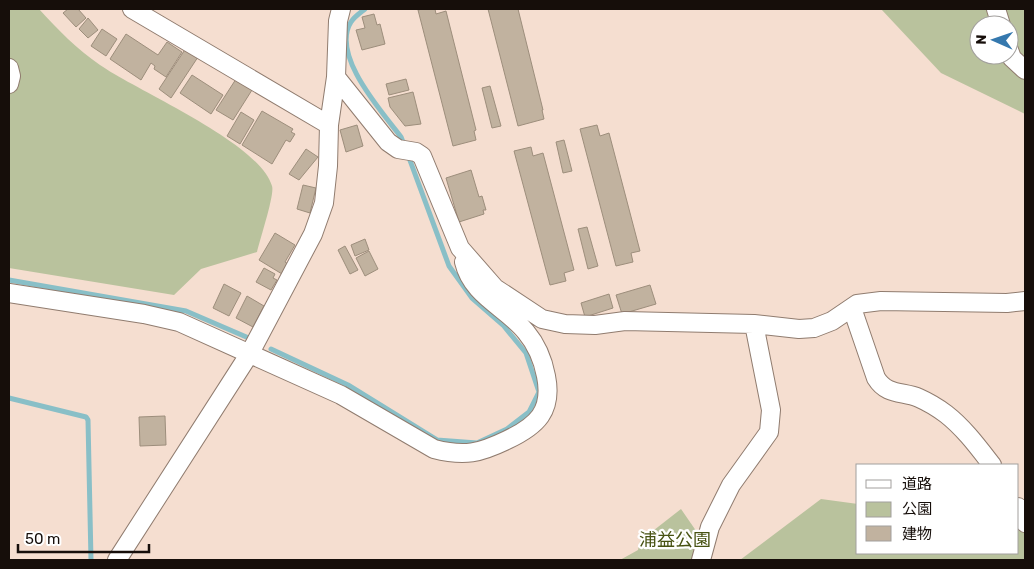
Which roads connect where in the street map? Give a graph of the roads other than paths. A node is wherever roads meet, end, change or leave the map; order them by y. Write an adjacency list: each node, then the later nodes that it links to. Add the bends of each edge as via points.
1 (132, 9): 6 (street)
2 (341, 9): 4 (street)
3 (9, 68): 5 (street)
4 (336, 77): 6 (street); 7 (street, via 388,142 398,149 422,156)
5 (9, 84)
6 (329, 125): 12 (street, via 324,203 313,234)
7 (460, 248): 11 (street, via 495,288 542,319 565,324 625,321); 12 (street, via 466,270 478,290 525,330 537,349 548,392 542,413 527,431 483,451 450,453 434,449 341,395)
8 (9, 293): 12 (street, via 179,322)
9 (1025, 301): 10 (street, via 881,301 857,304)
10 (852, 308): 11 (street, via 814,328 799,330); 13 (street, via 881,387 918,398 945,414 974,440)
11 (754, 324): 17 (street, via 771,410 769,432 731,485 710,527)
12 (250, 353): 16 (street)
13 (991, 464)
14 (1019, 508): 15 (street)
15 (1025, 523)
16 (117, 560)
17 (701, 560)

